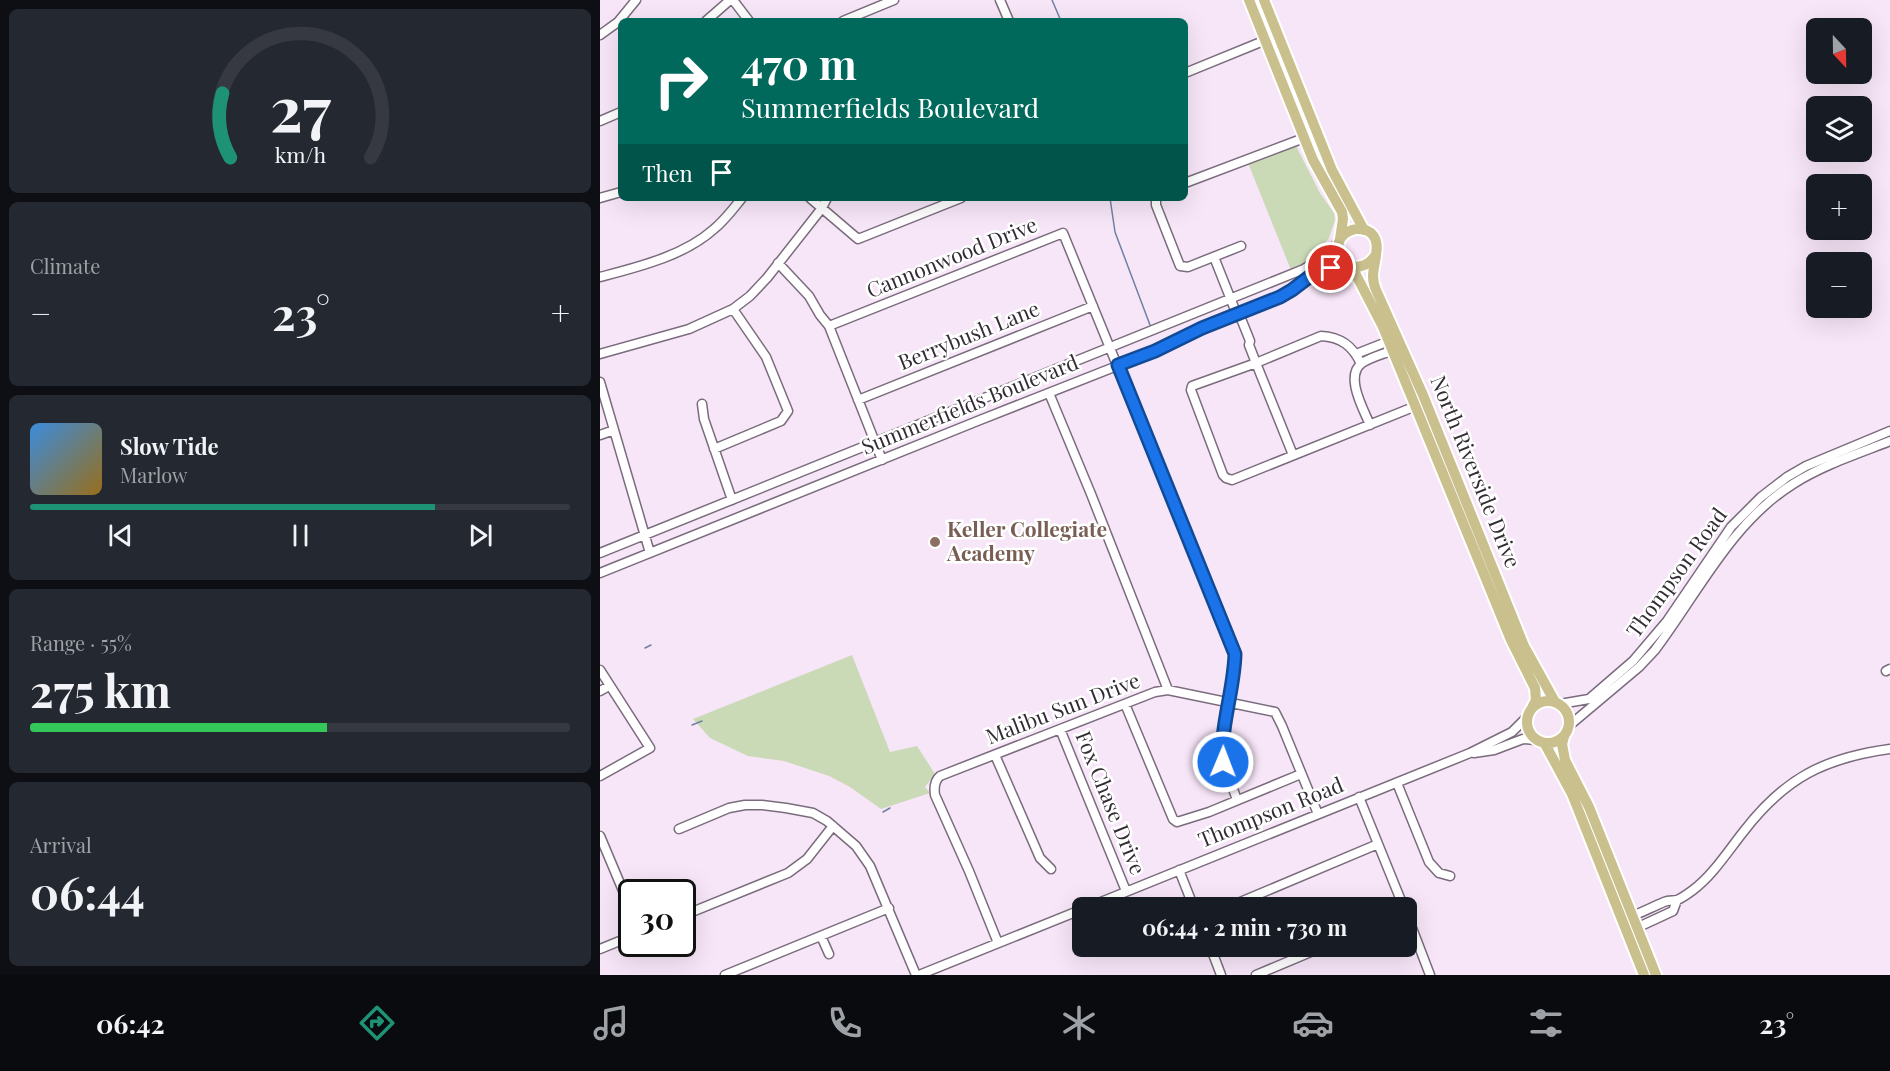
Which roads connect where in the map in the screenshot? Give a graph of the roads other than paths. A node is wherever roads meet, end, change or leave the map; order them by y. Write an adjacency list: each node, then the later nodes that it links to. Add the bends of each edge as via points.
1 (636, 0): 7 (street)
2 (731, 0): 8 (street); 9 (street)
3 (894, 0): 10 (street)
4 (1000, 0): 11 (street)
5 (1249, 0): 15 (main road, North Riverside Drive)
6 (1264, 0): 14 (main road, North Riverside Drive)
7 (621, 18)
8 (710, 18)
9 (746, 18)
10 (850, 18)
11 (1008, 18)
12 (618, 22): 13 (street)
13 (600, 35)
14 (1278, 35): 15 (street); 29 (main road, North Riverside Drive, via 1332,170)
15 (1265, 40): 16 (street); 19 (main road, North Riverside Drive)
16 (1188, 72)
17 (618, 113): 18 (street)
18 (600, 121)
19 (1305, 138): 20 (street); 30 (main road, North Riverside Drive, via 1341,212)
20 (1188, 182)
21 (618, 193): 22 (street)
22 (600, 198)
23 (739, 201): 36 (street, via 701,239 653,261)
24 (814, 201): 28 (street)
25 (826, 201): 28 (street)
26 (953, 201): 28 (street, via 858,239)
27 (1156, 201): 33 (street, via 1180,266 1188,267)
28 (822, 208): 34 (street)
29 (1364, 230): 30 (main road, via 1353,229); 32 (main road, North Riverside Drive, via 1374,237)
30 (1340, 241): 35 (main road, North Riverside Drive, via 1341,259); 37 (street, Summerfields Boulevard, via 1304,270)
31 (1241, 246): 33 (street)
32 (1376, 254): 35 (main road, via 1364,267); 65 (main road, North Riverside Drive, via 1376,290 1415,376)
33 (1214, 257): 37 (street)
34 (778, 263): 39 (street); 41 (street, via 809,296)
35 (1350, 266): 40 (street, Summerfields Boulevard, via 1319,271 1280,297); 42 (main road, North Riverside Drive)
36 (600, 277)
37 (1230, 300): 40 (street); 43 (street, Summerfields Boulevard)
38 (1093, 306): 41 (street, Cannonwood Drive, via 1063,233); 43 (street, Cannonwood Drive); 51 (street, Berrybush Lane)
39 (732, 309): 44 (street, via 689,328); 60 (street, via 766,357 788,411 781,421)
40 (1237, 315): 46 (street, via 1244,342); 48 (street, Summerfields Boulevard)
41 (829, 326): 51 (street)
42 (1391, 346): 45 (street); 47 (street); 53 (main road, North Riverside Drive)
43 (1111, 348): 48 (street, Cannonwood Drive); 59 (street, Summerfields Boulevard)
44 (600, 354)
45 (1356, 354): 46 (street, via 1341,340 1322,336); 47 (street)
46 (1256, 363): 61 (street); 61 (street, via 1192,386 1224,475 1232,480)
47 (1361, 364): 54 (street, via 1354,380 1355,391)
48 (1118, 365): 50 (street, Summerfields Boulevard); 75 (street, Cannonwood Drive, via 1235,654)
49 (600, 382): 55 (street)
50 (1049, 393): 62 (street, Summerfields Boulevard); 73 (street)
51 (858, 400): 59 (street)
52 (702, 404): 60 (street)
53 (1416, 406): 54 (street); 65 (main road, North Riverside Drive)
54 (1370, 425): 61 (street)
55 (614, 430): 57 (street); 66 (street)
56 (1890, 431): 63 (street, Thompson Road)
57 (600, 435)
58 (1890, 441): 63 (street, Thompson Road)
59 (875, 442): 62 (street); 64 (street, Summerfields Boulevard)
60 (714, 449): 64 (street)
61 (1293, 455)
62 (882, 460): 68 (street, Summerfields Boulevard)
63 (1818, 465): 70 (street, Thompson Road, via 1729,537 1674,626 1655,650)
64 (732, 500): 66 (street, Summerfields Boulevard)
65 (1470, 525): 76 (main road, North Riverside Drive, via 1524,646); 78 (main road, North Riverside Drive, via 1515,650 1535,688 1536,700)
66 (645, 535): 67 (street, Summerfields Boulevard); 68 (street)
67 (600, 553)
68 (650, 553): 69 (street, Summerfields Boulevard)
69 (600, 573)
70 (1636, 664): 76 (street, Thompson Road, via 1589,699); 79 (street, Thompson Road)
71 (600, 670): 72 (street)
72 (609, 686): 74 (street); 87 (street, via 650,748)
73 (1168, 690): 75 (street, Malibu Sun Drive); 77 (street, Malibu Sun Drive)
74 (600, 691)
75 (1229, 702): 86 (street, Malibu Sun Drive, via 1275,712); 90 (street, Cannonwood Drive, via 1222,741 1223,762)
76 (1557, 703): 78 (main road, via 1543,702); 79 (main road, North Riverside Drive, via 1569,715)
77 (1125, 704): 80 (street, Malibu Sun Drive); 90 (street, via 1173,819 1186,821)
78 (1530, 712): 82 (main road, North Riverside Drive, via 1528,729); 84 (street, Thompson Road, via 1512,732)
79 (1570, 725): 81 (main road)
80 (1060, 729): 85 (street, Malibu Sun Drive); 100 (street, Fox Chase Drive)
81 (1564, 737): 82 (main road, via 1556,743); 109 (main road, North Riverside Drive, via 1565,760 1582,791)
82 (1540, 742): 84 (street, Thompson Road, via 1523,739 1494,750); 109 (main road, North Riverside Drive, via 1572,794)
83 (1890, 749): 105 (street, via 1834,761 1783,789 1756,815 1704,881)
84 (1470, 753): 88 (street, Thompson Road)
85 (995, 755): 96 (street, via 1040,858); 114 (street, Malibu Sun Drive, via 940,776 934,788)
86 (1301, 774): 90 (street); 91 (street, Malibu Sun Drive)
87 (600, 776)
88 (1397, 783): 89 (street, Thompson Road); 98 (street, via 1429,862 1438,873)
89 (1359, 798): 91 (street, Thompson Road); 95 (street)
90 (1237, 800)
91 (1318, 814): 97 (street, Thompson Road)
92 (833, 826): 93 (street, via 813,813 762,805 729,808); 106 (street, via 864,856); 107 (street, via 807,860 788,873)
93 (679, 829)
94 (600, 836): 99 (street)
95 (1378, 844): 103 (street); 104 (street)
96 (1051, 869)
97 (1179, 870): 100 (street, Thompson Road); 102 (street)
98 (1450, 876)
99 (618, 879)
100 (1126, 891): 101 (street, Thompson Road)
101 (1111, 897)
102 (1190, 897)
103 (1252, 897)
104 (1400, 897)
105 (1677, 900): 109 (street, via 1667,900); 110 (street, via 1673,911)
106 (889, 909): 111 (street); 121 (street)
107 (696, 910)
108 (1072, 913): 114 (street, Thompson Road)
109 (1628, 918): 110 (main road, North Riverside Drive)
110 (1632, 930): 125 (main road, North Riverside Drive); 126 (main road, North Riverside Drive)
111 (821, 936): 116 (street); 119 (street)
112 (1417, 941): 124 (street)
113 (618, 942): 115 (street)
114 (998, 943): 121 (street, Thompson Road)
115 (600, 949)
116 (829, 954)
117 (1214, 957): 122 (street)
118 (1299, 957): 123 (street)
119 (741, 972): 120 (street)
120 (725, 975)
121 (917, 975)
122 (1221, 975)
123 (1256, 975)
124 (1430, 975)
125 (1644, 975)
126 (1656, 975)

